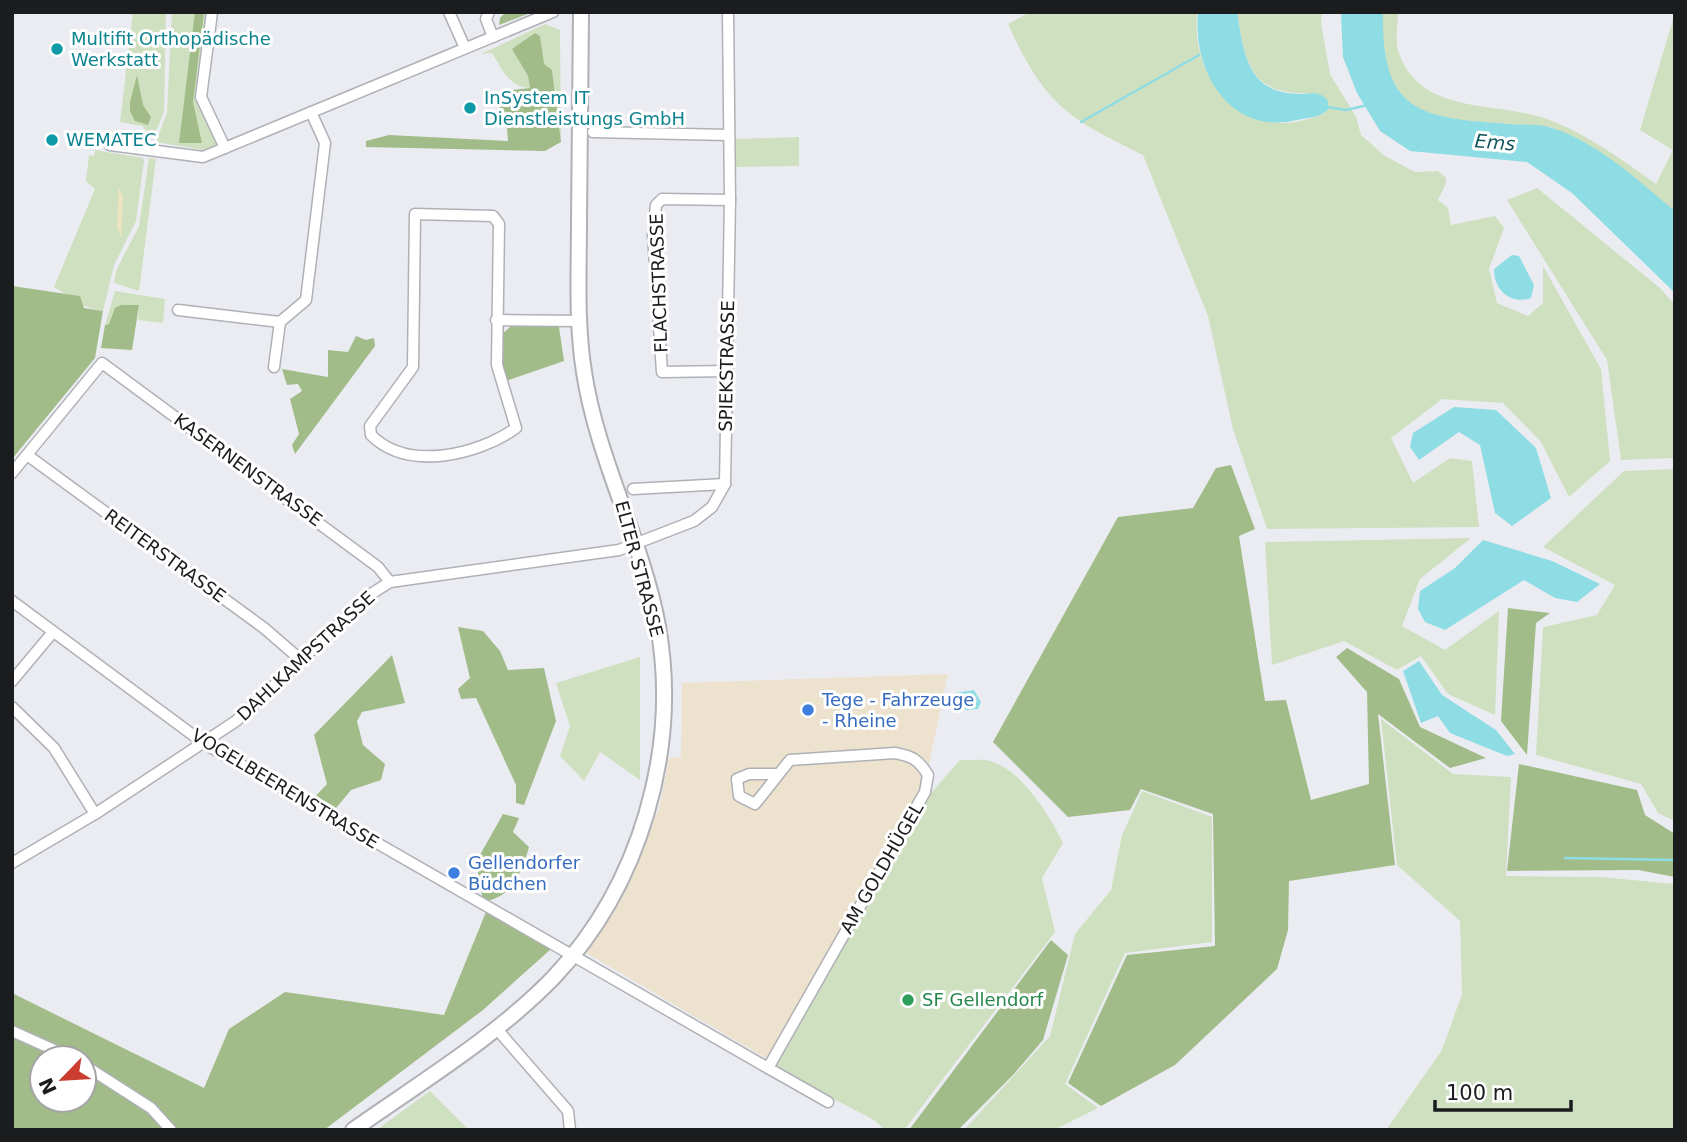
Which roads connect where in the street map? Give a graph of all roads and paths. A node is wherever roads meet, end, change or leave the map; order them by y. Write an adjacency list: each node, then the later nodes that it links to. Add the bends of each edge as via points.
1 (212, 12): 13 (street, via 201,97)
2 (449, 12): 8 (street)
3 (489, 12): 7 (street, via 486,19)
4 (553, 12): 7 (street)
5 (581, 12): 17 (main road, ELTER STRASSE)
6 (728, 12): 11 (street, SPIEKSTRASSE)
7 (493, 37): 8 (street)
8 (465, 48): 9 (street)
9 (311, 112): 13 (street); 18 (street, via 325,143 306,300)
10 (593, 132): 11 (street)
11 (728, 135): 14 (street, SPIEKSTRASSE)
12 (110, 145): 13 (street, via 203,157)
13 (225, 148)
14 (730, 200): 20 (street, SPIEKSTRASSE); 20 (street, FLACHSTRASSE, via 662,200 656,205 653,234 662,372)
15 (178, 310): 18 (street)
16 (496, 320): 16 (street, via 499,224 493,216 415,214 413,367 370,426 377,442 428,457 460,453 516,428 497,365); 17 (street)
17 (580, 321): 25 (main road, ELTER STRASSE, via 583,370 592,411)
18 (280, 322): 19 (street)
19 (274, 367)
20 (727, 371): 23 (street, SPIEKSTRASSE)
21 (27, 455): 22 (street); 26 (street, KASERNENSTRASSE, via 102,363 378,566); 29 (street, REITERSTRASSE)
22 (12, 473)
23 (725, 485): 24 (street); 25 (street, via 712,507 694,521)
24 (634, 489)
25 (635, 545): 26 (street, DAHLKAMPSTRASSE, via 602,554); 36 (main road, ELTER STRASSE, via 657,626 662,668 656,772 642,829 618,885)
26 (390, 582): 29 (street, DAHLKAMPSTRASSE)
27 (12, 601): 28 (street, VOGELBEERENSTRASSE)
28 (53, 632): 30 (street); 32 (street, VOGELBEERENSTRASSE)
29 (301, 660): 32 (street, DAHLKAMPSTRASSE)
30 (12, 681)
31 (12, 707): 34 (street, via 54,748)
32 (205, 744): 34 (street, DAHLKAMPSTRASSE); 36 (street, VOGELBEERENSTRASSE)
33 (775, 774): 40 (street, AM GOLDHÜGEL, via 790,760 895,753 910,755 928,775 925,792)
34 (96, 814): 35 (street, DAHLKAMPSTRASSE)
35 (12, 863)
36 (571, 956): 37 (main road, ELTER STRASSE); 40 (street)
37 (496, 1028): 44 (main road, ELTER STRASSE); 45 (street, via 568,1111)
38 (12, 1031): 39 (street)
39 (41, 1044)
40 (768, 1068): 42 (street)
41 (98, 1074): 43 (street, via 151,1108)
42 (828, 1102)
43 (171, 1130)
44 (353, 1130)
45 (570, 1130)

